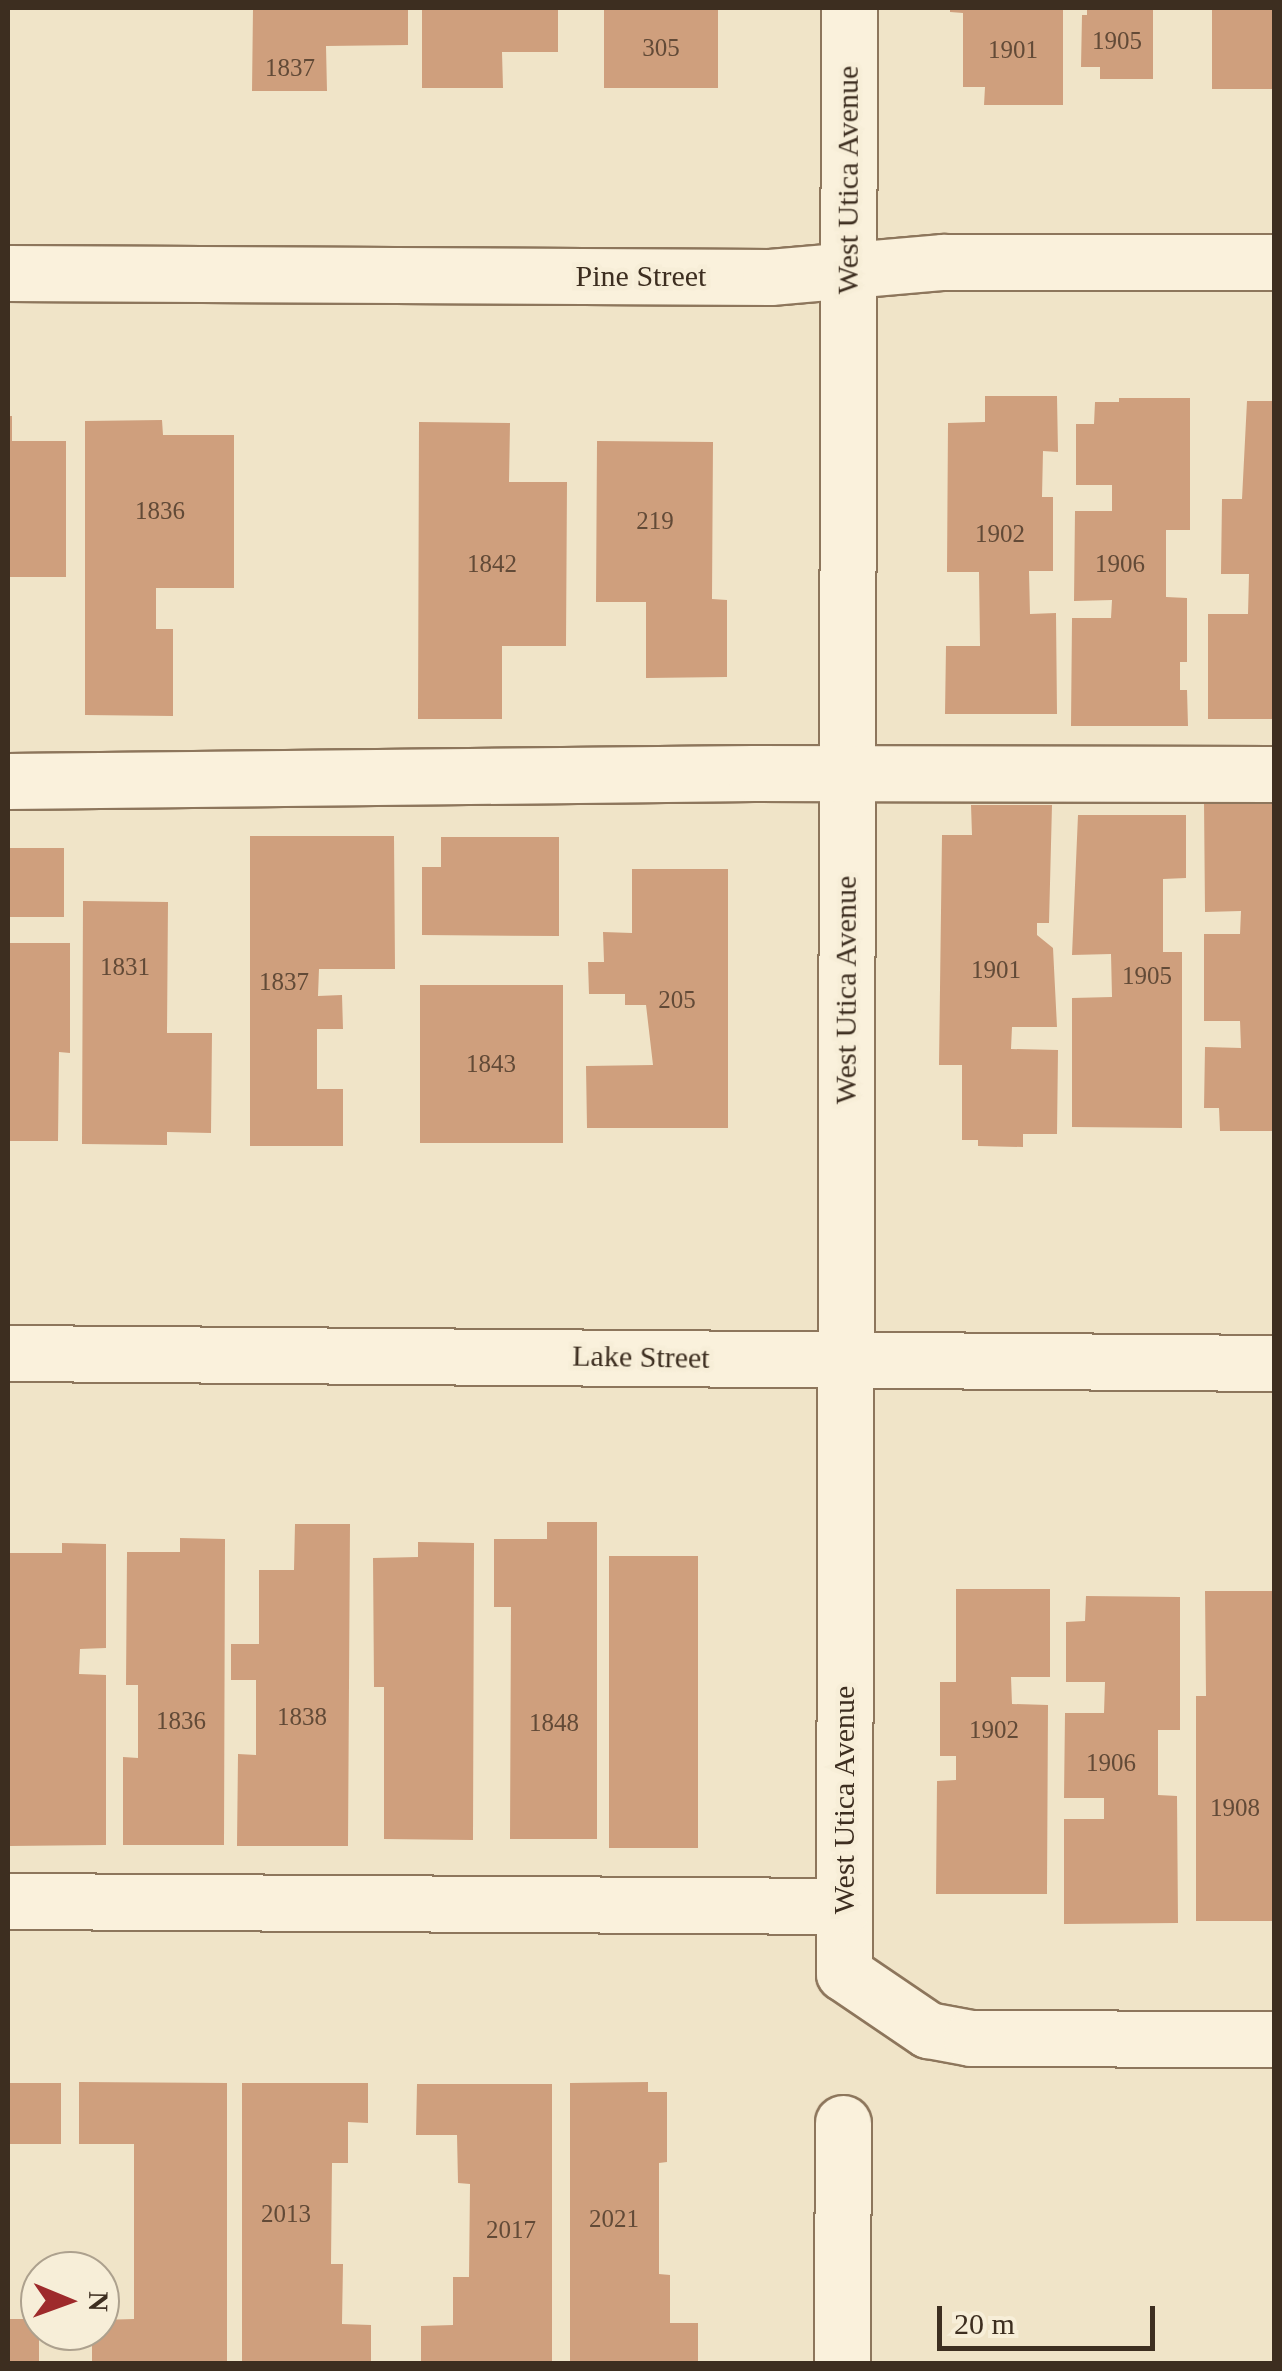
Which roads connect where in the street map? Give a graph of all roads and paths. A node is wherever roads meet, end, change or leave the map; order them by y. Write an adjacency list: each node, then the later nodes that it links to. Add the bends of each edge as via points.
1 (849, 8): 3 (street, West Utica Avenue)
2 (1274, 262): 3 (street, Pine Street, via 943,262)
3 (848, 270): 4 (street, Pine Street, via 770,277); 5 (street, West Utica Avenue)
4 (8, 272)
5 (846, 773): 6 (street); 7 (street); 9 (street, West Utica Avenue)
6 (1274, 774)
7 (8, 781)
8 (8, 1353): 9 (street, Lake Street)
9 (845, 1358): 10 (street, Lake Street); 12 (street, West Utica Avenue)
10 (1274, 1363)
11 (8, 1901): 12 (street)
12 (844, 1906): 13 (street, West Utica Avenue, via 844,1973 928,2030 971,2038)
13 (1274, 2039)
14 (843, 2123): 15 (street)
15 (842, 2364)

